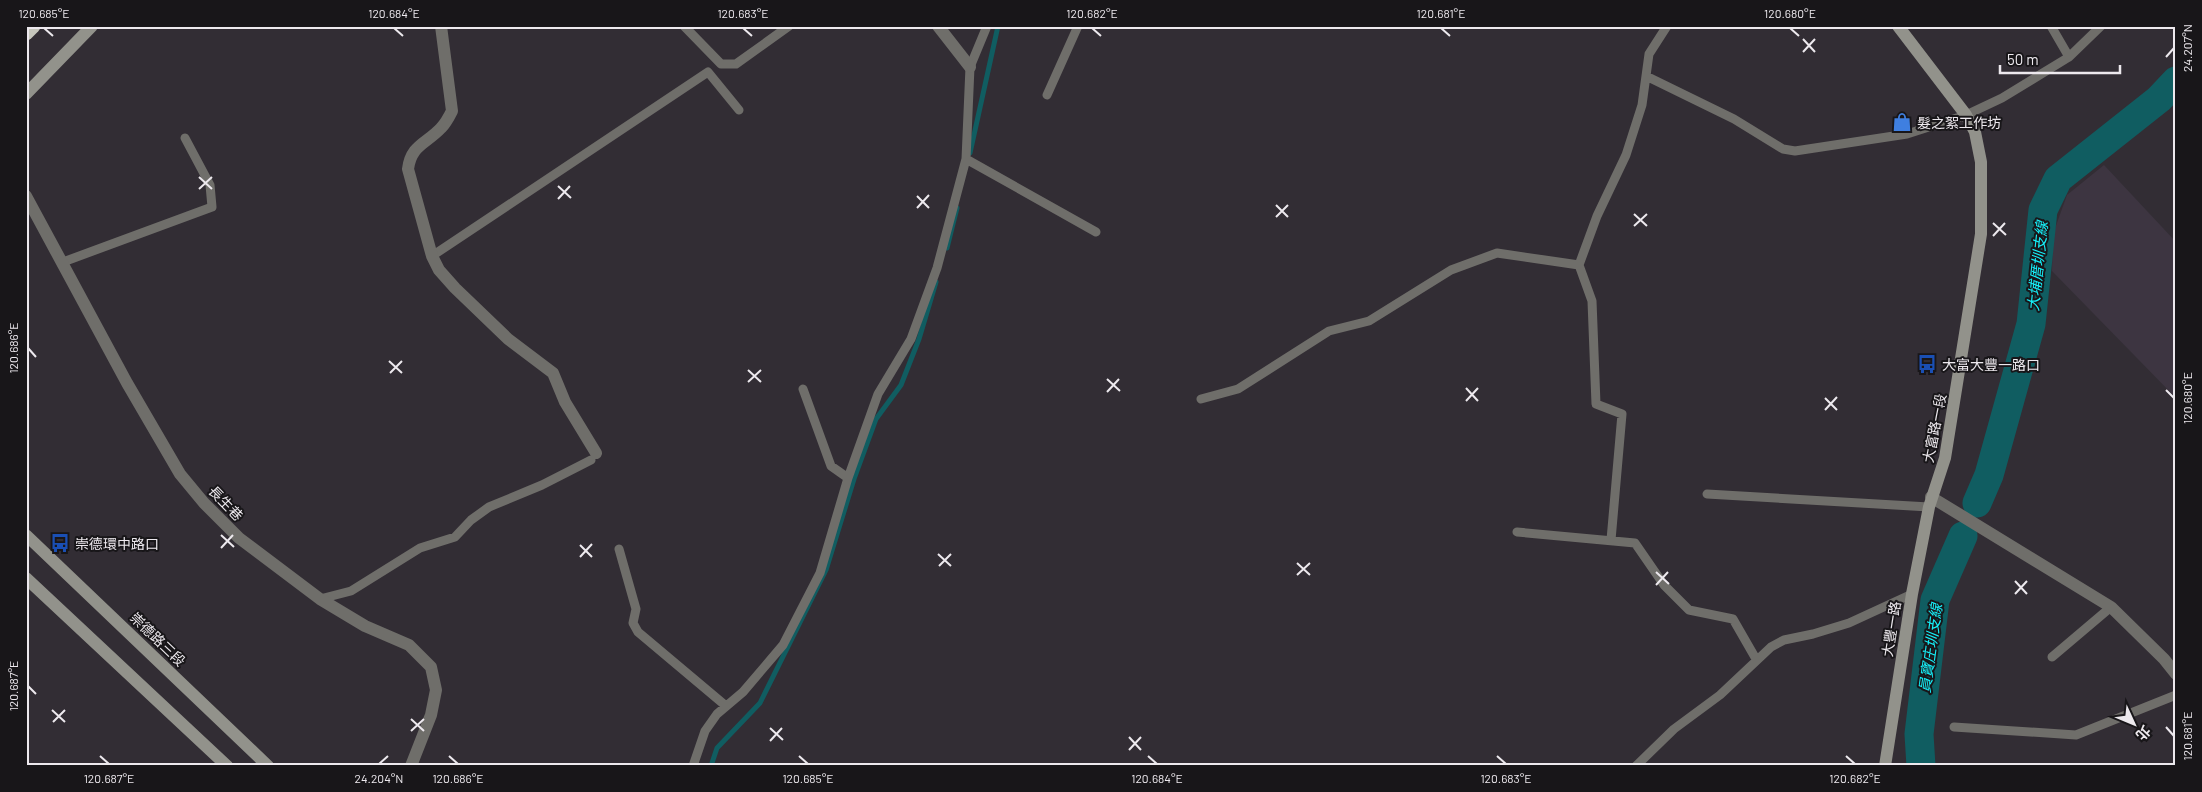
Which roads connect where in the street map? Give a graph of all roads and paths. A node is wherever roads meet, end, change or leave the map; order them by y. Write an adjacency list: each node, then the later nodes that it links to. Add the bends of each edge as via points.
1 (33, 26): 14 (highway)
2 (82, 26): 15 (street)
3 (92, 26): 15 (street)
4 (441, 26): 27 (street, via 452,111 442,127 414,150 408,169)
5 (684, 26): 6 (lane, via 721,64 736,64)
6 (789, 26)
7 (938, 26): 17 (street)
8 (987, 26): 17 (lane)
9 (1078, 26): 20 (lane)
10 (1668, 26): 18 (lane, via 1649,54)
11 (1898, 26): 22 (street, 大富路一段)
12 (2051, 26): 16 (lane)
13 (2101, 26): 16 (lane)
14 (26, 33)
15 (76, 44): 19 (street)
16 (2069, 57): 22 (lane, via 2002,98)
17 (970, 67): 24 (lane)
18 (1646, 76): 22 (lane, via 1734,119 1783,149 1794,151 1907,134); 29 (lane, via 1642,105 1626,155 1597,216)
19 (26, 94)
20 (1047, 95)
21 (739, 110): 27 (lane, via 708,72)
22 (1966, 115): 35 (street, 大富路一段, via 1975,132 1982,162 1981,234 1945,458)
23 (185, 138): 28 (lane, via 210,185 212,207)
24 (966, 159): 26 (lane); 33 (lane, via 938,268 911,339 878,394)
25 (26, 196): 28 (street, 長生巷)
26 (1096, 232)
27 (432, 256): 32 (street, via 455,288 508,339 553,373)
28 (63, 262): 42 (street, 長生巷, via 180,474 239,538)
29 (1579, 265): 31 (lane, via 1497,253 1451,270 1368,320 1329,332 1238,389); 38 (lane, via 1592,301 1596,404 1622,414)
30 (803, 389): 33 (lane, via 831,466)
31 (1201, 399)
32 (593, 457): 42 (lane, via 489,507 455,537 420,548 351,591)
33 (848, 478): 48 (lane, via 820,572 782,645)
34 (1707, 494): 35 (lane)
35 (1930, 502): 41 (street, 大豐一路); 43 (street)
36 (1517, 532): 38 (lane)
37 (27, 535): 51 (street, 崇德路三段)
38 (1611, 540): 45 (lane, via 1635,543 1664,585 1690,610 1733,619)
39 (619, 549): 48 (lane, via 636,609 633,623 638,632)
40 (26, 578): 50 (street)
41 (1912, 594): 45 (lane, via 1849,623 1784,640); 55 (street, 大豐一路)
42 (320, 599): 52 (street, 長生巷, via 364,626 408,645 431,667 436,690 431,715)
43 (2111, 607): 44 (lane); 46 (street)
44 (2052, 657)
45 (1756, 659): 54 (lane, via 1720,695 1674,730)
46 (2176, 674)
47 (2176, 696): 49 (lane, via 2076,735)
48 (726, 706): 53 (lane, via 705,731)
49 (1954, 727)
50 (227, 766)
51 (268, 766)
52 (411, 766)
53 (693, 766)
54 (1636, 766)
55 (1885, 766)

